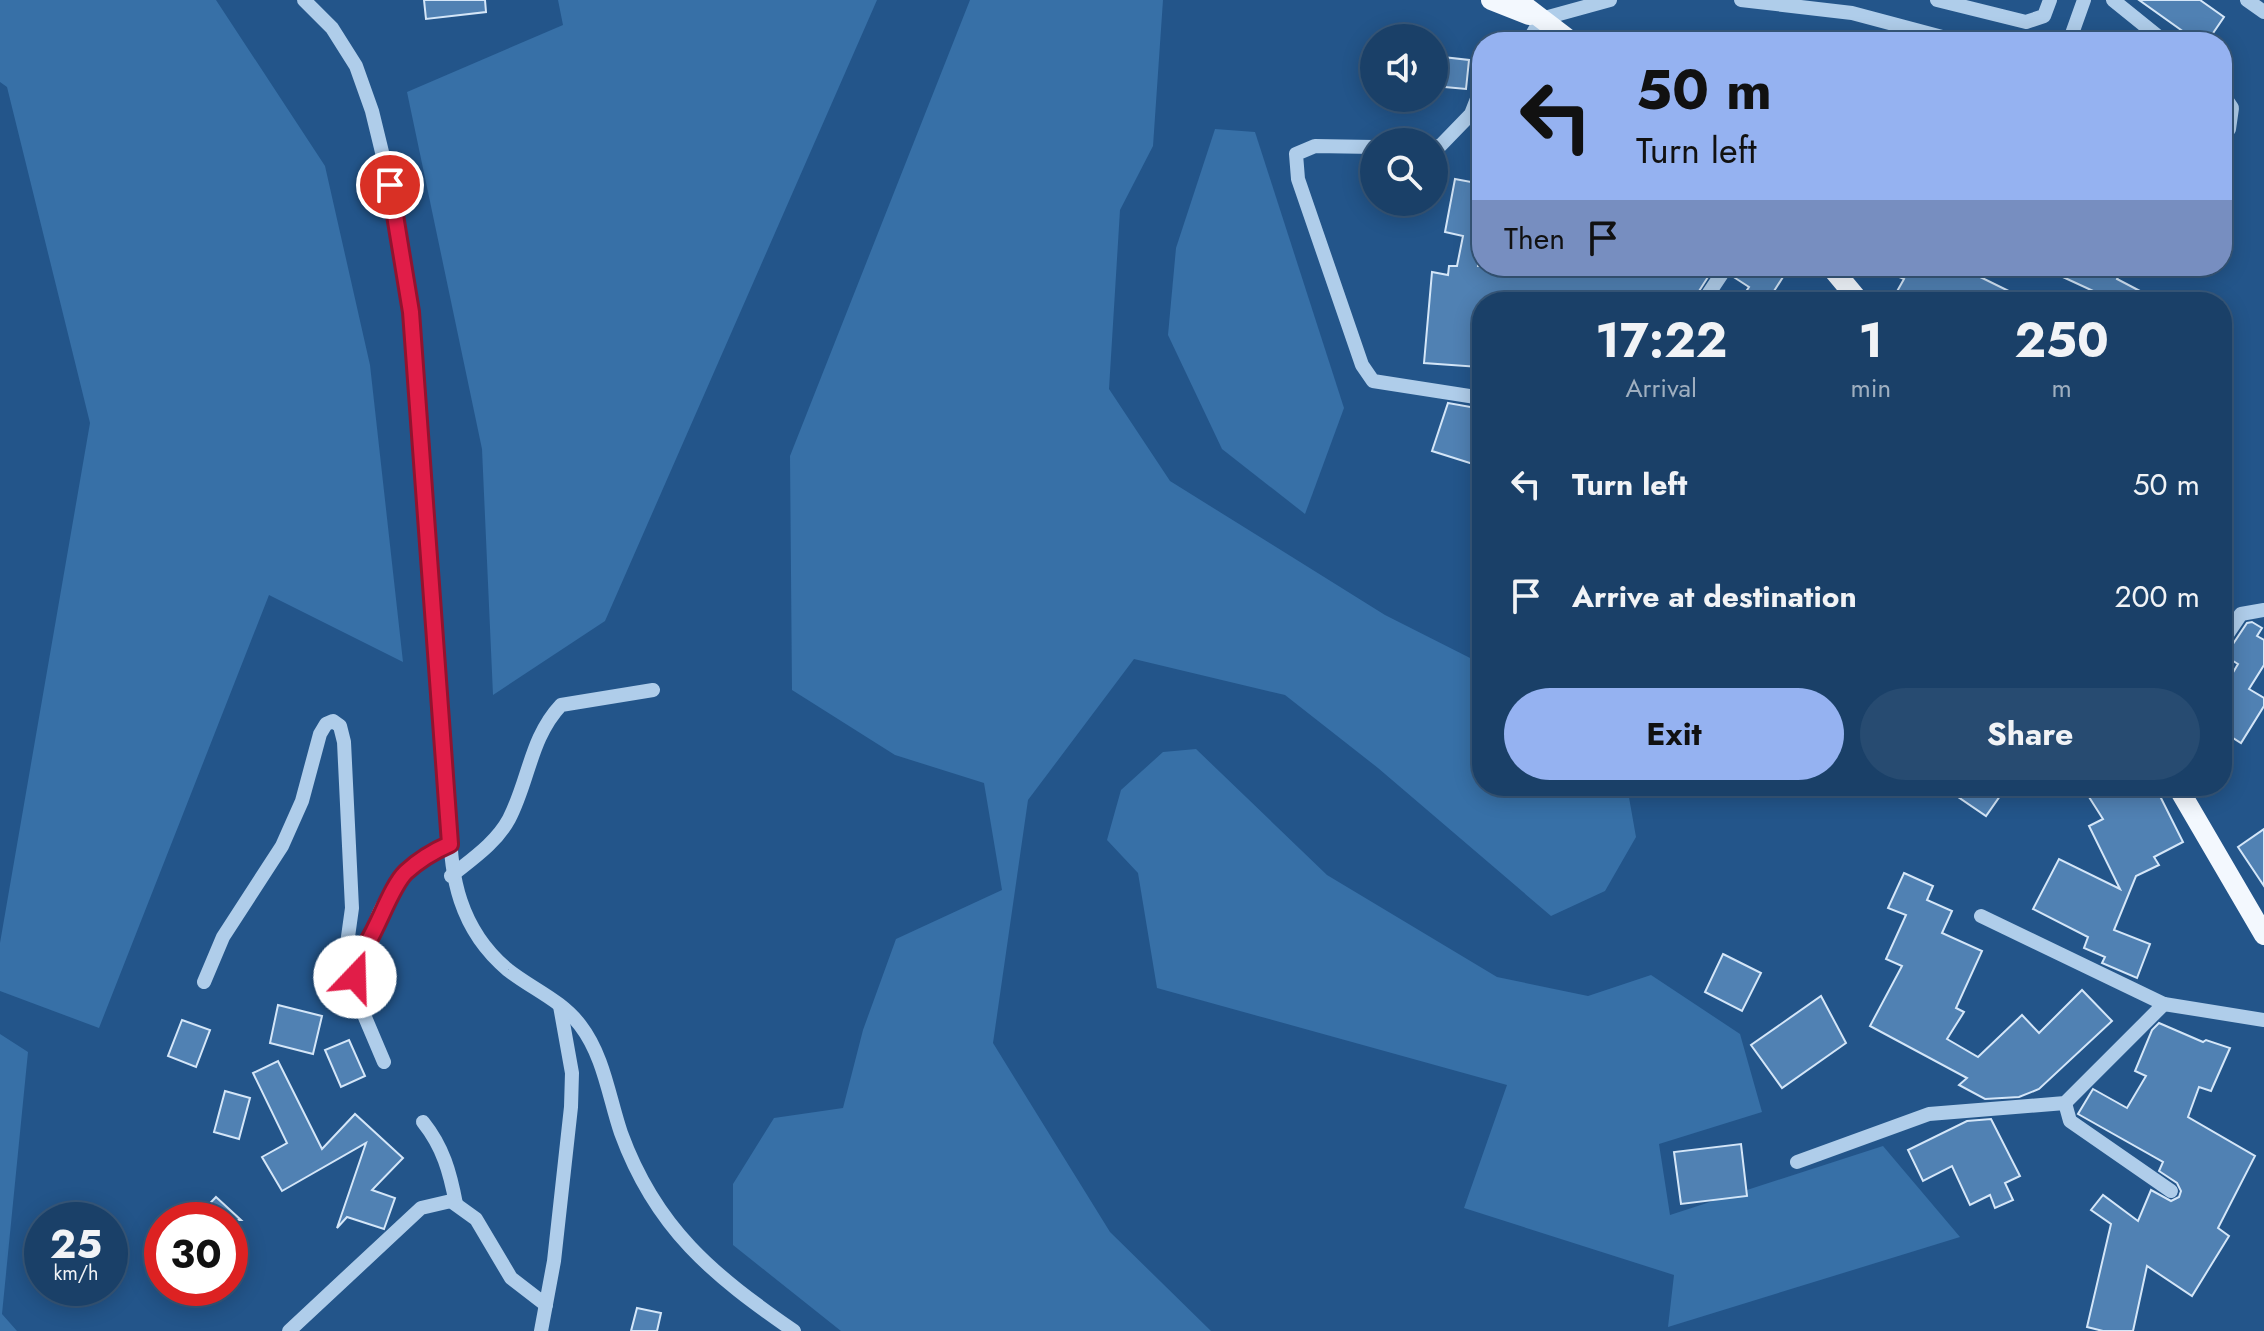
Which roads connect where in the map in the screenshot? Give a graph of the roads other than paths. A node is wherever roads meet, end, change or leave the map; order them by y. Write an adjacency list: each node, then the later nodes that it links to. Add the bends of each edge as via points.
1 (304, 0): 28 (street, via 332,28 356,66 390,185 411,312)
2 (1491, 0): 11 (main road)
3 (1517, 0): 11 (main road)
4 (1610, 0): 11 (street)
5 (1741, 0): 15 (street, via 1852,13)
6 (1937, 0): 7 (street, via 2026,22 2044,16)
7 (2050, 0)
8 (2084, 0): 16 (street)
9 (2113, 0): 17 (street)
10 (2247, 0): 12 (street)
11 (1540, 9): 13 (street); 14 (main road)
12 (2264, 12)
13 (1532, 32)
14 (1562, 32)
15 (1923, 32)
16 (2073, 32)
17 (2153, 32)
18 (1472, 111): 19 (street)
19 (1448, 138)
20 (1360, 147): 23 (street, via 1315,146 1296,154 1298,179 1362,365 1373,381)
21 (1838, 276): 22 (main road)
22 (1852, 292)
23 (1472, 396)
24 (2264, 610): 25 (street, via 2241,614)
25 (2232, 627)
26 (653, 690): 29 (street, via 561,705 540,733 509,818 493,840)
27 (2183, 796): 31 (main road)
28 (450, 844): 29 (street); 32 (street, via 405,873 382,907 366,946)
29 (451, 876): 35 (street, via 472,926 507,969)
30 (1981, 916): 34 (street)
31 (2264, 935)
32 (353, 958): 33 (street, via 347,944 352,908 346,769 340,726 333,721 320,734 302,801 282,846 223,937); 37 (street, via 356,996)
33 (204, 982)
34 (2164, 1004): 36 (street); 38 (street)
35 (560, 1006): 43 (street, via 572,1073 571,1107); 46 (street, via 581,1026 600,1064 622,1135 674,1233 726,1284)
36 (2264, 1020)
37 (384, 1062)
38 (2065, 1103): 40 (street, via 1929,1114); 41 (street, via 2070,1121)
39 (423, 1122): 42 (street, via 450,1170)
40 (1797, 1162)
41 (2171, 1191)
42 (456, 1204): 43 (street, via 476,1219 511,1278); 44 (street, via 421,1208)
43 (546, 1305): 45 (street)
44 (289, 1331)
45 (541, 1331)
46 (794, 1331)

